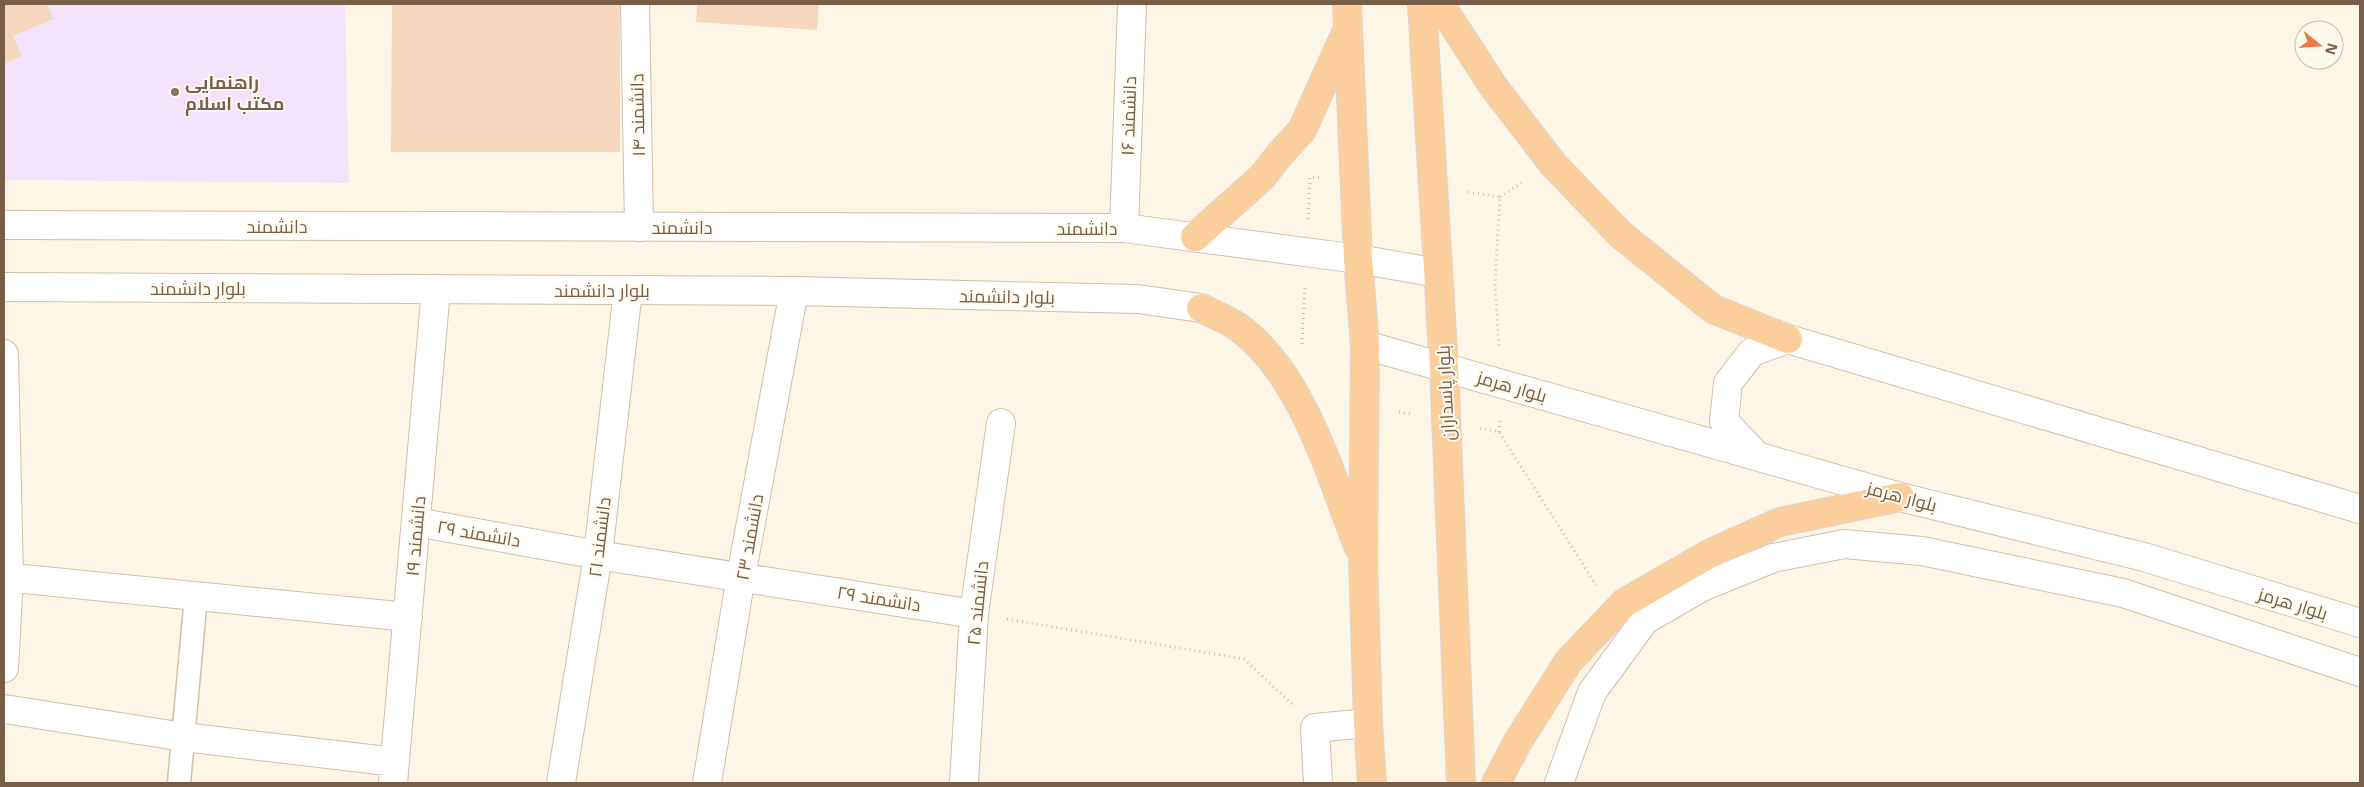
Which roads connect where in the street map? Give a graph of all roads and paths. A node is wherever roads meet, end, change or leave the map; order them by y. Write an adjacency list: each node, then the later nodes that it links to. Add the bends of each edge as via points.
1 (635, 4): 8 (street, دانشمند ۱۴)
2 (1132, 4): 9 (street, دانشمند ۱۶)
3 (1347, 4): 6 (highway)
4 (1422, 4): 12 (highway, بلوار پاسداران)
5 (1440, 4): 18 (highway, via 1493,86 1547,156 1620,234 1713,309)
6 (1347, 31): 10 (highway, via 1302,130 1261,178); 11 (highway)
7 (4, 225): 8 (street, دانشمند)
8 (639, 226): 9 (street, دانشمند)
9 (1124, 228): 10 (street, دانشمند)
10 (1195, 237): 11 (street, دانشمند)
11 (1358, 259): 12 (street, دانشمند); 19 (highway)
12 (1438, 273): 21 (highway, بلوار پاسداران)
13 (4, 287): 14 (street, بلوار دانشمند)
14 (436, 289): 15 (street, بلوار دانشمند); 27 (street, دانشمند ۱۹)
15 (628, 290): 16 (street, بلوار دانشمند); 28 (street, دانشمند ۲۱)
16 (794, 291): 17 (street, بلوار دانشمند, via 1138,298); 30 (street, دانشمند ۲۳)
17 (1200, 308): 29 (highway, via 1238,326 1273,359 1297,397)
18 (1788, 339): 23 (street, via 1752,352 1728,383 1724,421); 26 (street)
19 (1365, 345): 21 (street, بلوار هرمز); 29 (highway)
20 (4, 354): 24 (street)
21 (1444, 367): 23 (street, بلوار هرمز); 49 (highway, بلوار پاسداران)
22 (1001, 423): 33 (street, دانشمند ۲۵)
23 (1756, 456): 25 (street, بلوار هرمز)
24 (5, 462): 31 (street)
25 (1900, 497): 35 (street, بلوار هرمز, via 2144,557); 50 (highway, via 1780,522 1710,554 1624,603 1568,662)
26 (2360, 509)
27 (416, 522): 28 (street, دانشمند ۲۹); 34 (street, دانشمند ۱۹)
28 (598, 555): 30 (street, دانشمند ۲۹); 44 (street, دانشمند ۲۱)
29 (1363, 559): 39 (highway)
30 (742, 576): 33 (street, دانشمند ۲۹); 45 (street, دانشمند ۲۳)
31 (7, 577): 32 (street); 36 (street)
32 (196, 596): 34 (street); 41 (lane)
33 (974, 614): 40 (path, via 1244,659); 46 (street, دانشمند ۲۵)
34 (408, 617): 42 (street, دانشمند ۱۹)
35 (2360, 623)
36 (4, 668)
37 (2360, 672): 51 (street, via 2123,593 1922,551 1844,544 1773,558 1702,587 1645,620 1592,692)
38 (4, 709): 41 (street)
39 (1368, 723): 40 (street); 48 (highway)
40 (1315, 728): 47 (street)
41 (184, 737): 42 (street); 43 (lane)
42 (394, 773)
43 (179, 783)
44 (562, 783)
45 (707, 783)
46 (964, 783)
47 (1318, 783)
48 (1372, 783)
49 (1461, 783)
50 (1496, 783)
51 (1559, 783)

